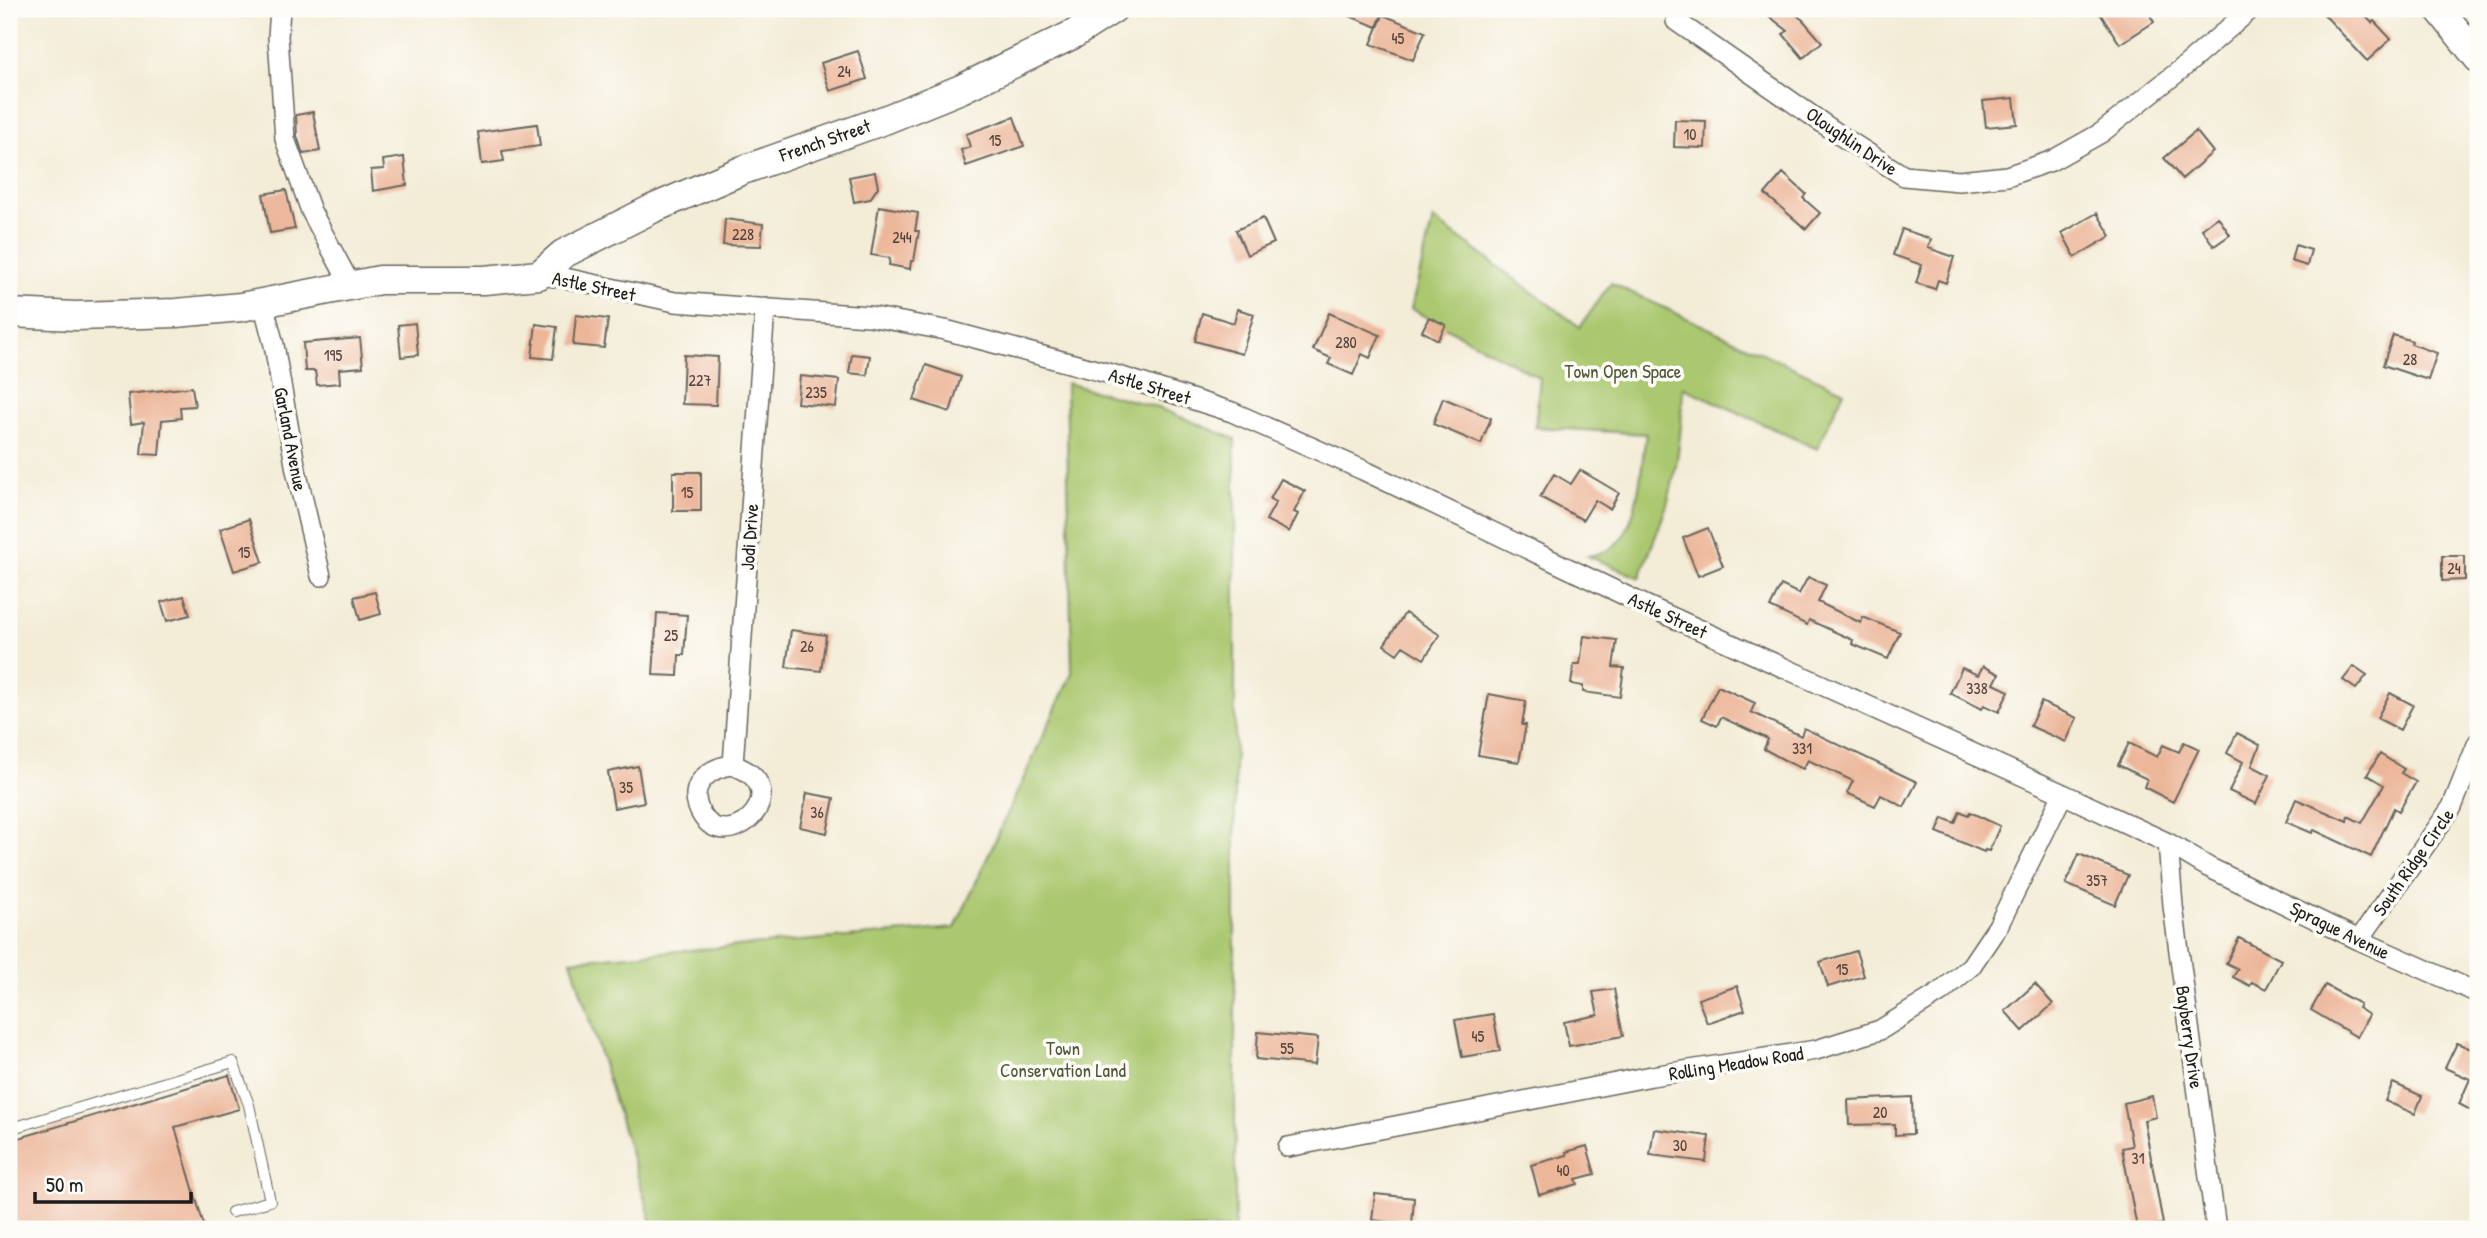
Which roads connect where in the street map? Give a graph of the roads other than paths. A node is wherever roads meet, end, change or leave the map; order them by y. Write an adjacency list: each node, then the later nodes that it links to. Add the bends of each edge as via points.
1 (280, 9): 8 (street, via 285,139 311,211)
2 (1113, 9): 7 (street, French Street, via 1074,34 961,89 652,209 563,254)
3 (2251, 9): 5 (street, Oloughlin Drive, via 2101,132 2040,165 2007,176 1959,181 1904,176)
4 (2439, 9): 6 (street)
5 (1676, 21)
6 (2478, 58)
7 (540, 275): 8 (street, Astle Street); 10 (street, Astle Street, via 675,302)
8 (350, 285): 9 (street, Astle Street)
9 (263, 303): 11 (street, Astle Street, via 176,313); 12 (street, Garland Avenue)
10 (765, 308): 14 (street, Jodi Drive); 15 (street, Astle Street, via 869,316 945,330 1122,377 1231,412)
11 (9, 313)
12 (321, 576)
13 (2478, 742): 18 (street, South Ridge Circle, via 2452,807)
14 (733, 765)
15 (2063, 794): 16 (street, Astle Street); 21 (street, Rolling Meadow Road, via 1998,926 1971,966 1941,992 1881,1030 1816,1050 1652,1076)
16 (2168, 844): 17 (street, Astle Street); 23 (street, Bayberry Drive, via 2174,919)
17 (2203, 863): 18 (street, Sprague Avenue)
18 (2359, 940): 19 (street, Sprague Avenue)
19 (2478, 993)
20 (9, 1129): 22 (lane, via 233,1062 270,1201)
21 (1289, 1147)
22 (232, 1212)
23 (2217, 1229)

